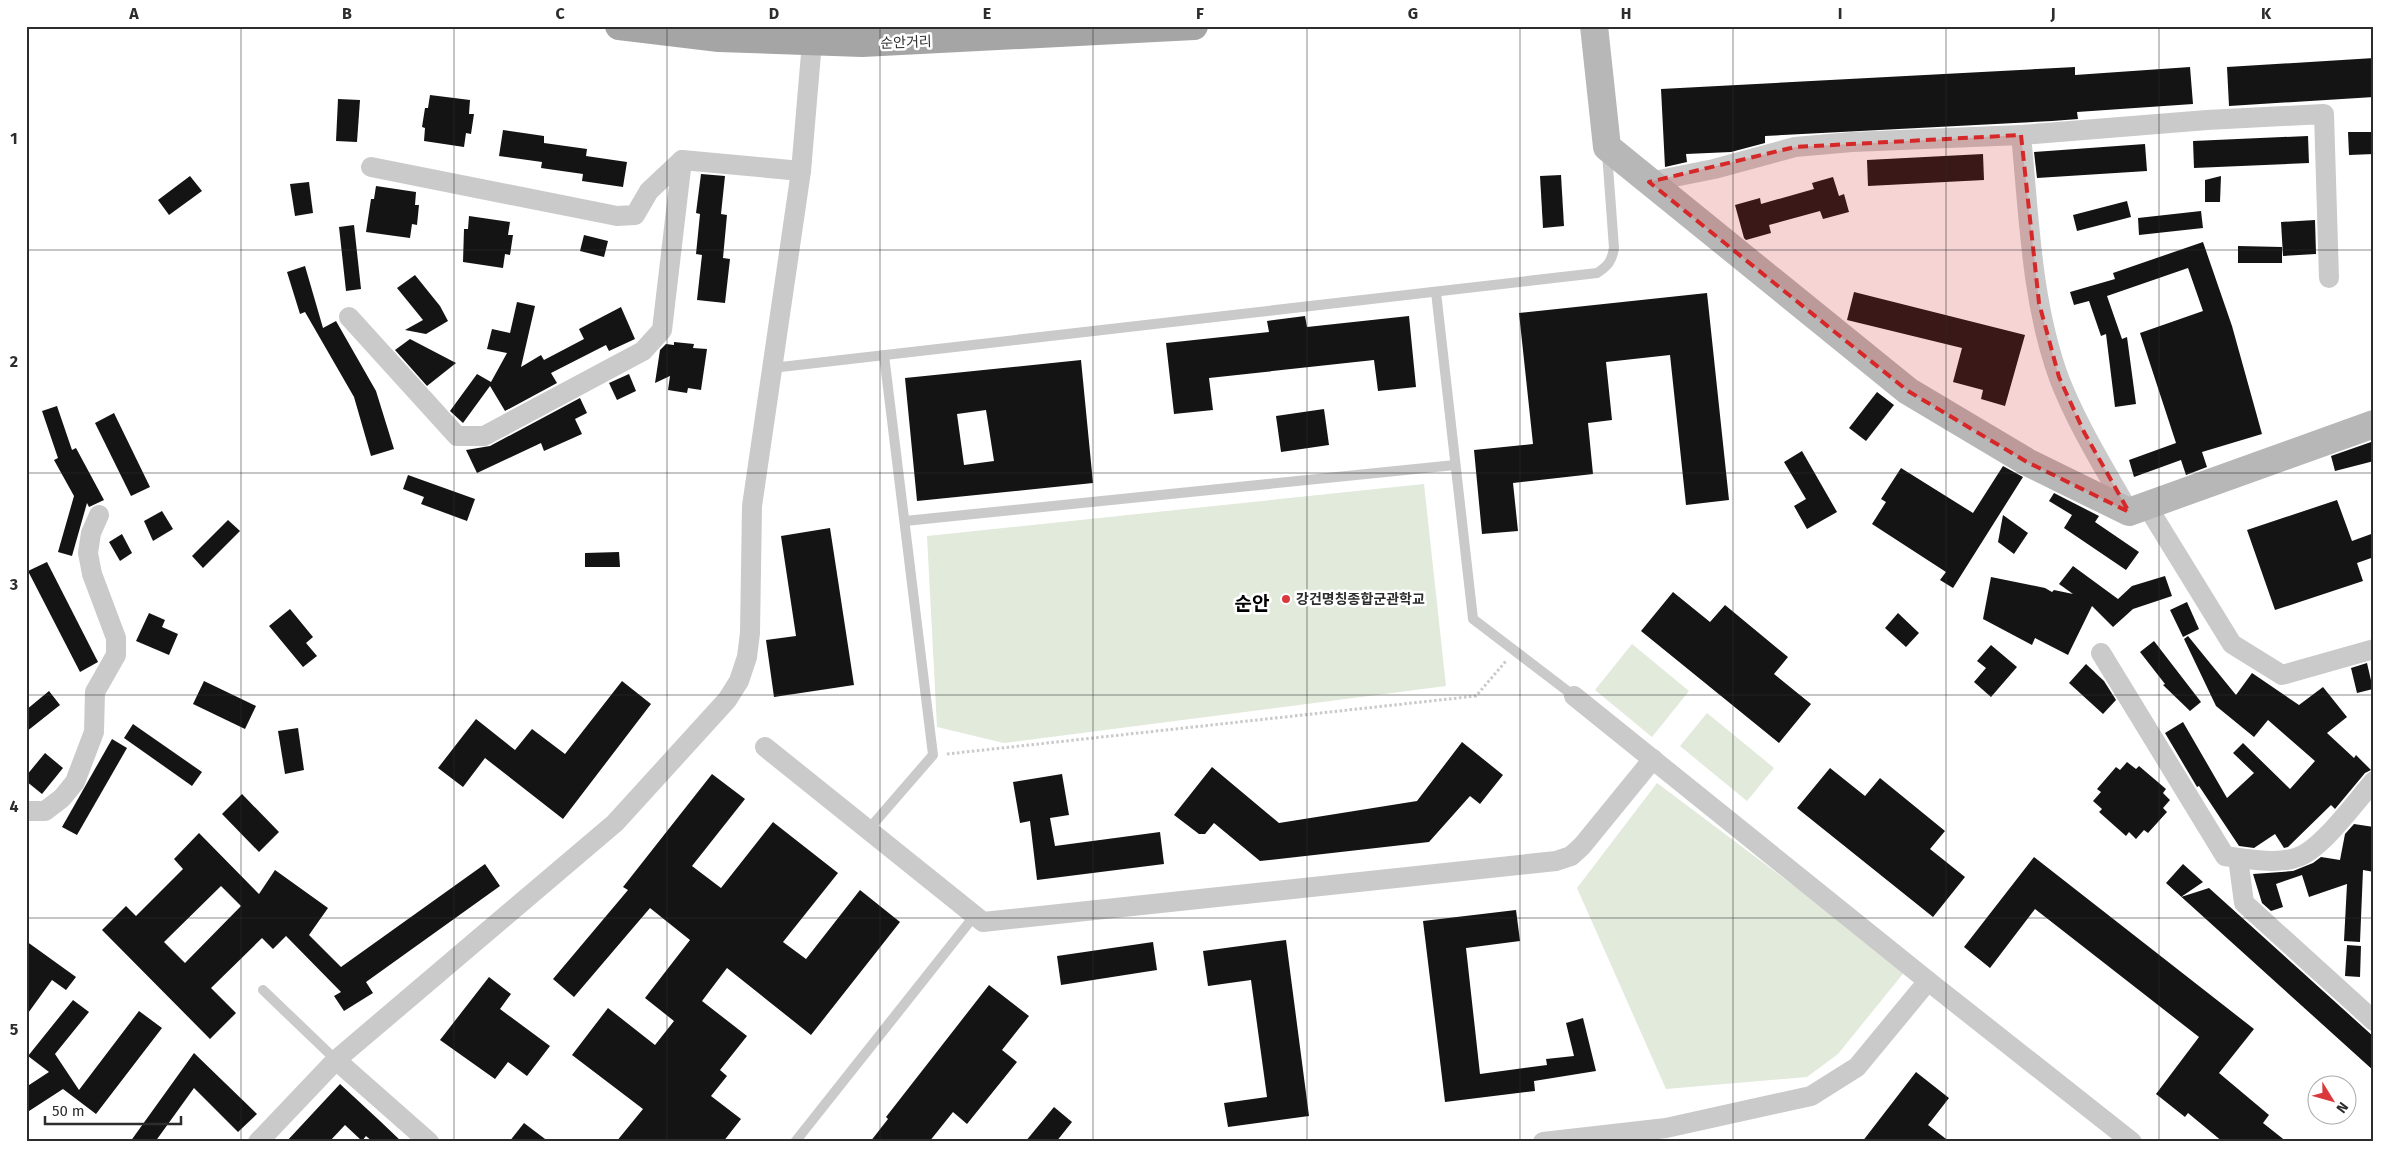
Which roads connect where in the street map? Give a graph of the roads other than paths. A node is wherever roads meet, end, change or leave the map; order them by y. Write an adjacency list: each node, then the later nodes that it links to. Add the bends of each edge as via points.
1 (619, 26): 4 (main road, 순안거리, via 719,38)
2 (1194, 26): 4 (main road, 순안거리, via 927,41)
3 (1594, 26): 6 (street)
4 (812, 42): 9 (street)
5 (2021, 135): 10 (street, via 1794,147); 11 (street, via 2324,114); 18 (street, via 2039,303 2059,377 2084,432)
6 (1607, 147): 10 (street); 12 (lane, via 1614,248 1608,267 1597,273)
7 (682, 160): 8 (street, via 649,191 635,215 617,216); 9 (street); 13 (street, via 662,330 643,351 484,436 457,436)
8 (371, 167)
9 (801, 171): 15 (street)
10 (1649, 182): 18 (street, via 1908,391 2027,462)
11 (2329, 278)
12 (1436, 292): 14 (lane); 17 (lane)
13 (349, 317)
14 (884, 355): 15 (lane); 20 (lane)
15 (772, 368): 34 (street, via 752,506 750,633 739,681 727,700 615,823)
16 (2374, 424): 18 (street)
17 (1455, 465): 20 (lane); 23 (lane, via 1473,619)
18 (2138, 509): 21 (street, via 2232,644 2282,675)
19 (100, 515): 27 (street, via 91,533 88,553 92,574 116,638 116,656 95,692 94,732 75,782 45,811)
20 (905, 521): 28 (lane, via 933,755)
21 (2374, 649)
22 (2102, 653): 29 (street, via 2225,856)
23 (1574, 696): 25 (street)
24 (765, 747): 28 (street)
25 (1653, 760): 30 (street, via 1582,846 1571,856 1556,861 984,922); 31 (street)
26 (2374, 781): 29 (street, via 2320,842 2298,857 2258,861)
27 (26, 810)
28 (868, 830): 30 (street)
29 (2238, 858): 33 (street, via 2244,903)
30 (975, 915): 37 (lane)
31 (1928, 981): 38 (street, via 1857,1067 1811,1096 1666,1128); 39 (street)
32 (263, 990): 34 (lane)
33 (2374, 1020)
34 (336, 1060): 35 (street); 36 (street)
35 (258, 1142)
36 (429, 1142)
37 (795, 1142)
38 (1543, 1142)
39 (2132, 1142)

